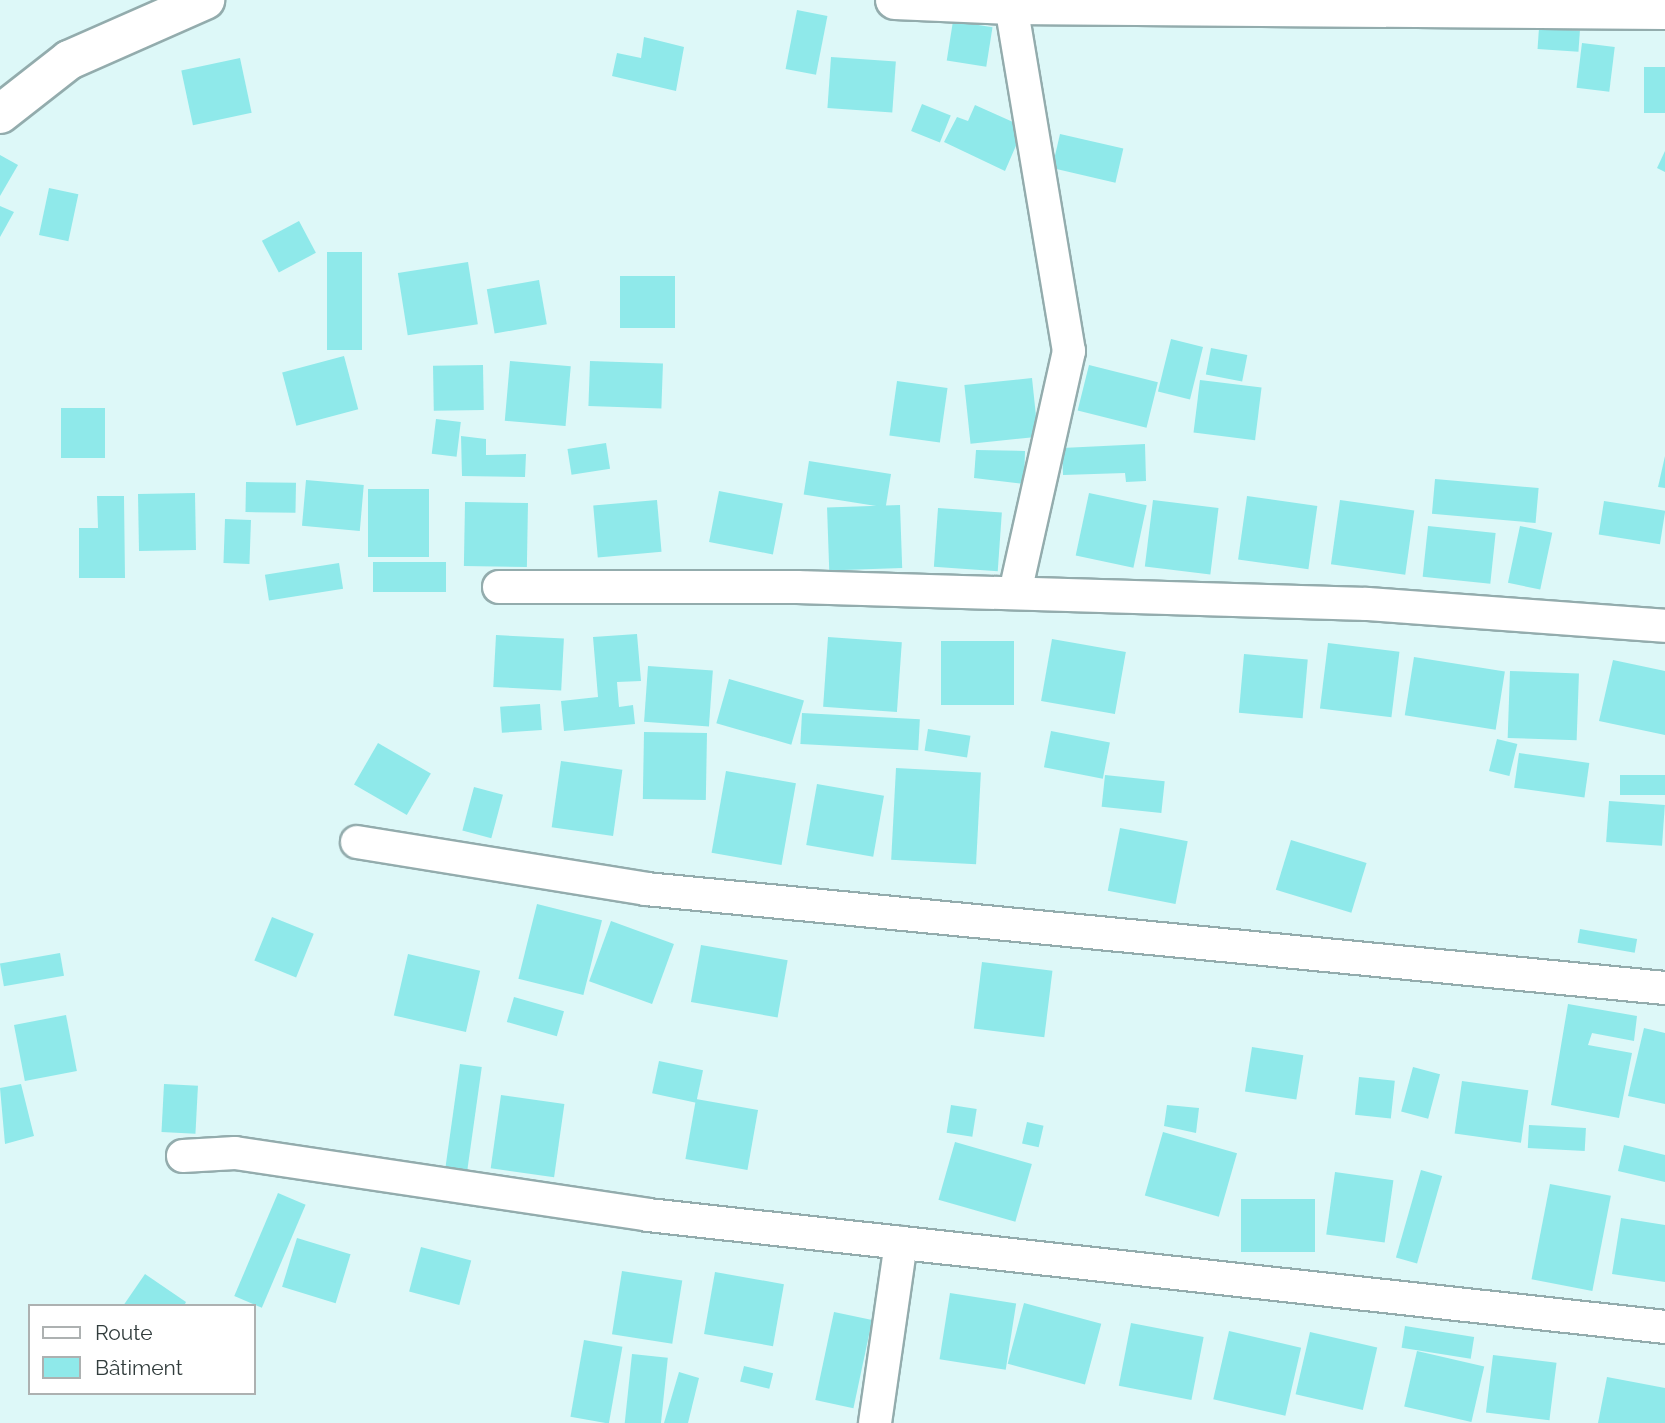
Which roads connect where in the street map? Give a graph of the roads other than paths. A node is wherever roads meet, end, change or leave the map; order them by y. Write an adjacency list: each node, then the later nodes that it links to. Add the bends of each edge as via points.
1 (205, 0): 5 (main road, via 69,60)
2 (895, 0): 3 (main road)
3 (1011, 5): 4 (main road); 7 (street, via 1069,351)
4 (1665, 10)
5 (0, 114)
6 (499, 587): 7 (street)
7 (1015, 593): 8 (street, via 1367,604)
8 (1665, 626)
9 (357, 842): 10 (street, via 646,889)
10 (1665, 988)
11 (183, 1156): 12 (street, via 235,1153 648,1215)
12 (901, 1243): 13 (street); 14 (street)
13 (1665, 1326)
14 (875, 1423)

